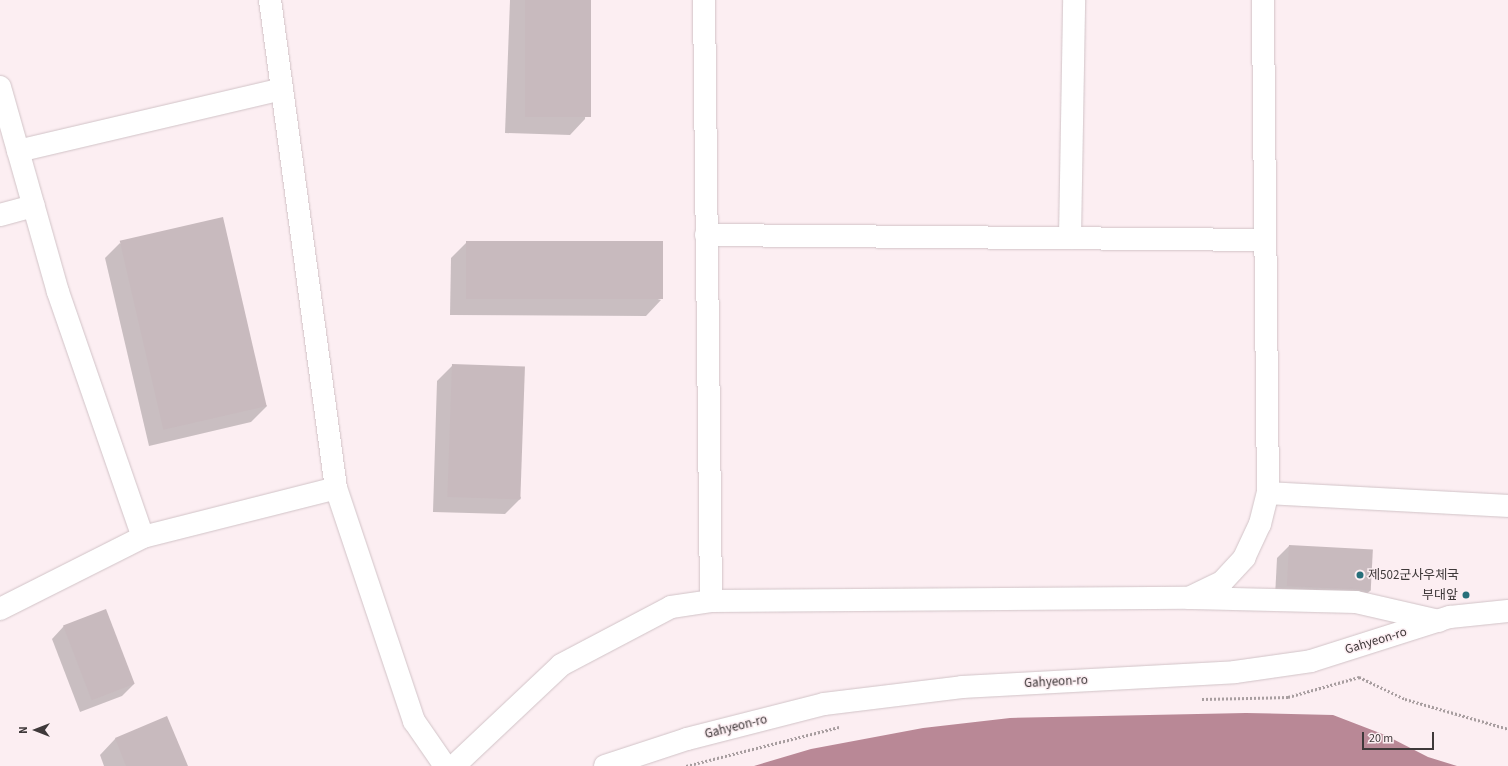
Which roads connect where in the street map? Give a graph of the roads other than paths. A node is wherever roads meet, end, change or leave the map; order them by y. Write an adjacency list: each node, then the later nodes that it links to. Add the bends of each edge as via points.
1 (270, 0): 6 (street)
2 (704, 0): 10 (street)
3 (1074, 0): 11 (street)
4 (1263, 0): 12 (street)
5 (0, 87): 7 (street)
6 (282, 89): 7 (street); 13 (street)
7 (18, 151): 8 (street)
8 (34, 206): 9 (street); 16 (street, via 58,292)
9 (0, 215)
10 (706, 235): 11 (street); 18 (street)
11 (1070, 238): 12 (street)
12 (1265, 240): 14 (street)
13 (336, 488): 16 (street); 22 (street, via 414,721)
14 (1268, 493): 15 (street); 17 (street, via 1260,524 1244,558 1222,582)
15 (1508, 506)
16 (143, 537): 19 (street)
17 (1189, 598): 18 (street); 21 (street, via 1356,602)
18 (712, 601): 23 (street, via 671,607 561,665 506,714)
19 (0, 609)
20 (1508, 611): 21 (street, Gahyeon-ro, via 1450,617)
21 (1439, 621): 24 (street, Gahyeon-ro, via 1311,661 1235,672 962,687 824,704 687,739)
22 (445, 766)
23 (454, 766)
24 (605, 766)

